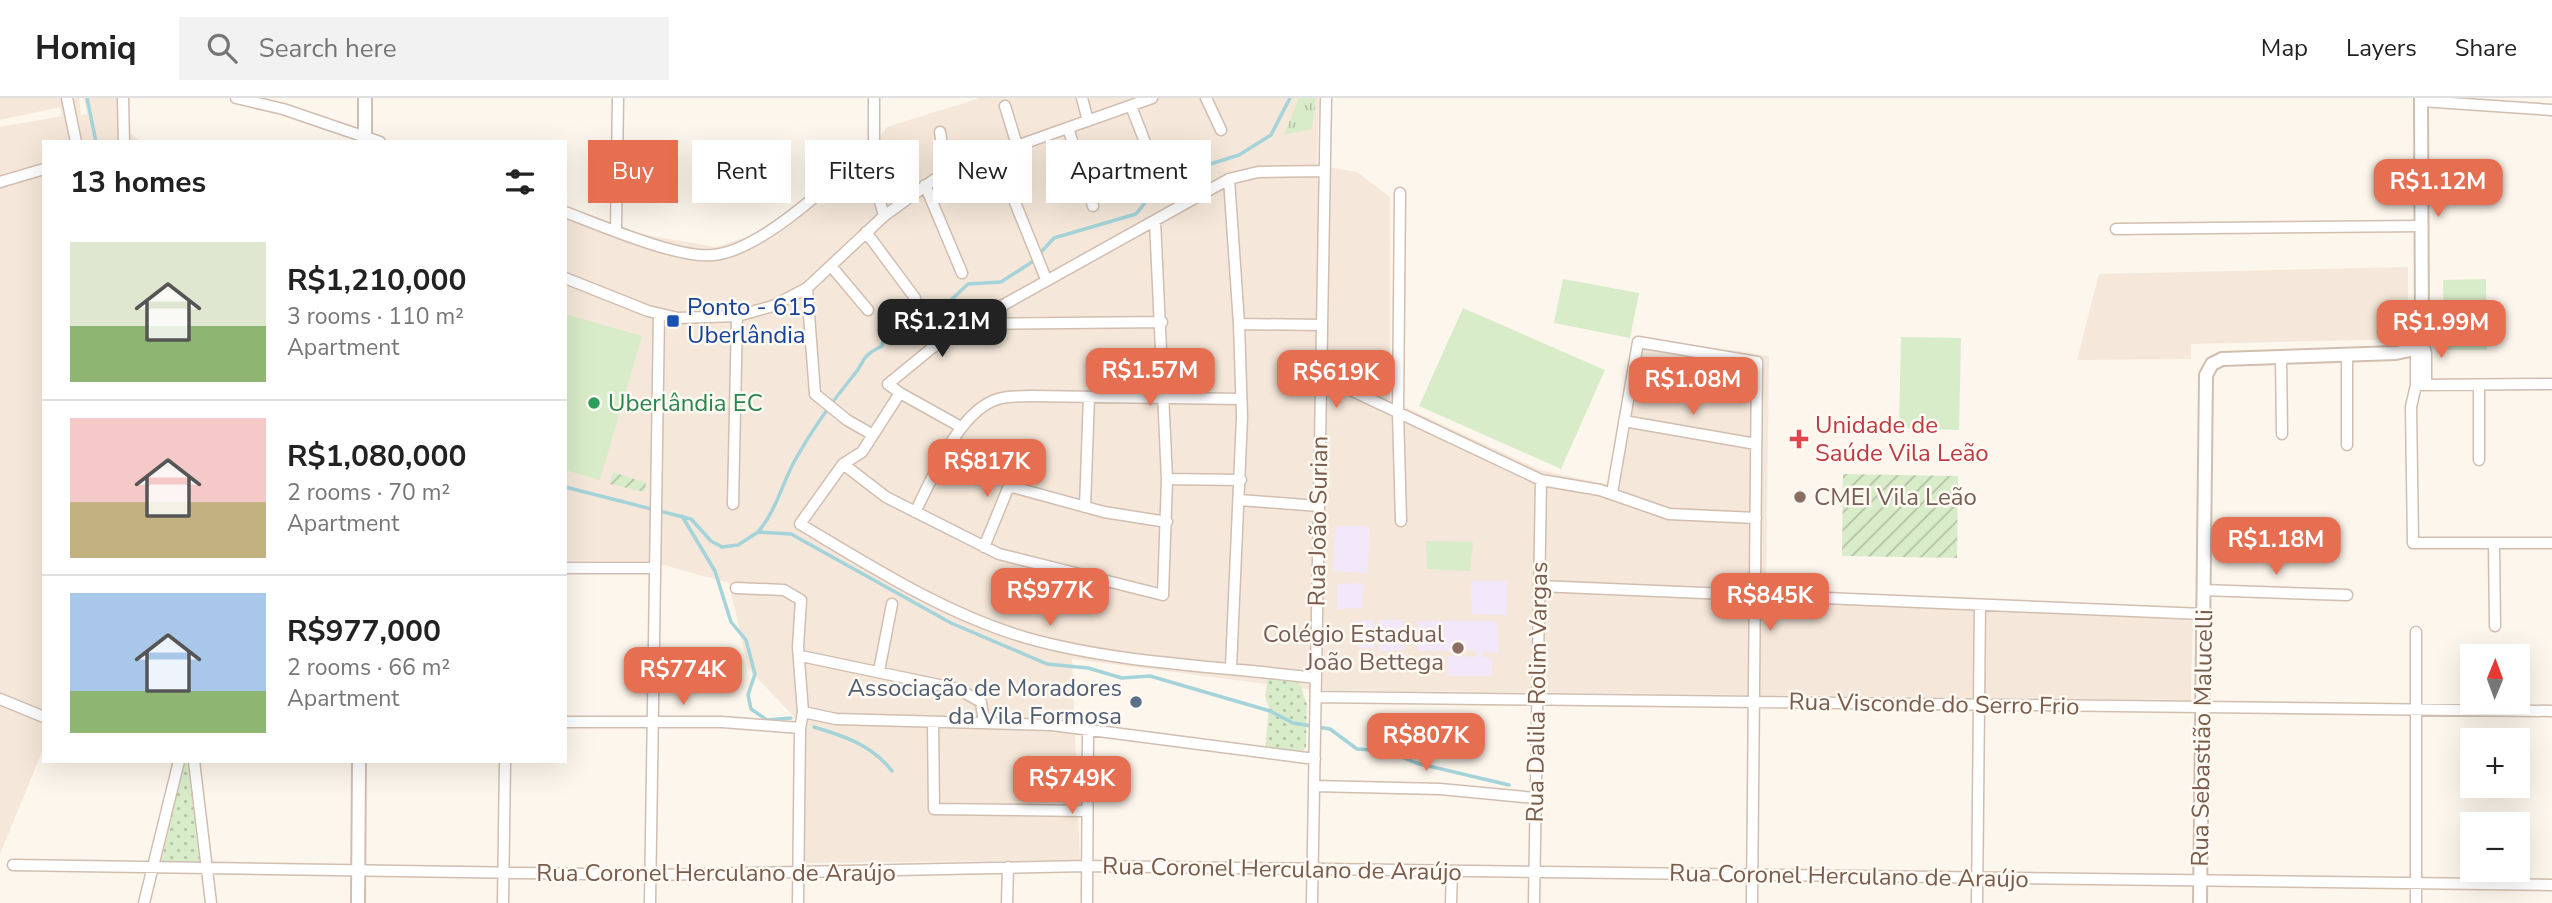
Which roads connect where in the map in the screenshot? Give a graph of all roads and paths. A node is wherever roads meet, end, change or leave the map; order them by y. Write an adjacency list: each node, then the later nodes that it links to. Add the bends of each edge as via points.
1 (67, 98): 20 (street)
2 (124, 98): 21 (street)
3 (236, 98): 19 (street, via 283,109)
4 (365, 98): 19 (street)
5 (618, 98): 43 (street)
6 (874, 98): 22 (street)
7 (1082, 98): 15 (street)
8 (1152, 98): 13 (street)
9 (1206, 98): 17 (street)
10 (1326, 98): 28 (street, Rua João Surian)
11 (2421, 100): 14 (street); 41 (street)
12 (1005, 106): 24 (street)
13 (1131, 106): 15 (street); 26 (street)
14 (2552, 110)
15 (1087, 121): 16 (street)
16 (1068, 128): 25 (street); 37 (street)
17 (1221, 130)
18 (940, 132): 23 (street)
19 (365, 139)
20 (76, 140)
21 (124, 140)
22 (872, 140)
23 (941, 140)
24 (1015, 140)
25 (1032, 140)
26 (1144, 140)
27 (42, 170): 31 (street)
28 (1324, 171): 29 (street, via 1258,172); 57 (street, Rua João Surian)
29 (1229, 179): 40 (street); 56 (street)
30 (933, 180): 32 (street)
31 (0, 182)
32 (925, 185): 39 (street); 46 (street)
33 (1399, 193): 69 (street)
34 (806, 203): 43 (street, via 730,252 712,256 688,255)
35 (880, 203): 39 (street)
36 (1015, 203): 48 (street)
37 (1093, 206)
38 (567, 213): 43 (street)
39 (884, 216): 44 (street)
40 (1155, 221): 48 (street); 54 (street)
41 (2421, 226): 42 (street); 58 (street)
42 (2116, 229)
43 (616, 231)
44 (866, 232): 45 (street); 50 (street)
45 (831, 266): 49 (street); 51 (street)
46 (962, 273)
47 (567, 279): 52 (street)
48 (1046, 279): 55 (street)
49 (807, 288): 53 (street, via 773,306); 73 (street, via 815,394)
50 (915, 298)
51 (867, 310)
52 (659, 314): 53 (street, via 691,319); 96 (street)
53 (737, 316): 85 (street)
54 (1162, 322): 55 (street); 67 (street)
55 (970, 324): 65 (street, via 888,384)
56 (1239, 324): 57 (street); 68 (street)
57 (1322, 325): 61 (street, Rua João Surian)
58 (2422, 340): 59 (street, via 2403,352); 63 (street, via 2426,353)
59 (2347, 354): 60 (street); 75 (street)
60 (2281, 356): 72 (street); 99 (street, Rua Sebastião Malucelli, via 2228,358 2212,364 2206,382)
61 (1321, 376): 69 (street); 86 (street, Rua João Surian)
62 (2552, 384): 64 (street)
63 (2421, 385): 64 (street); 92 (street, via 2411,407 2413,543)
64 (2479, 386): 77 (street)
65 (900, 393): 71 (street); 73 (street)
66 (1089, 397): 67 (street); 71 (street, via 996,399 979,408); 87 (street)
67 (1165, 398): 68 (street); 79 (street)
68 (1241, 399): 80 (street)
69 (1398, 412): 81 (street); 90 (street)
70 (1624, 421): 74 (street); 74 (street, via 1638,342 1757,362); 83 (street)
71 (961, 427): 88 (street)
72 (2281, 434)
73 (873, 435): 78 (street, via 858,457)
74 (1756, 444): 89 (street)
75 (2347, 445)
76 (1015, 455): 82 (street)
77 (2479, 460)
78 (843, 464): 88 (street, via 874,489); 108 (street, via 800,524 900,584 1016,634 1086,650)
79 (1167, 479): 80 (street); 91 (street)
80 (1241, 480): 84 (street)
81 (1541, 480): 83 (street); 97 (street, Rua Dalila Rolim Vargas)
82 (1009, 486): 87 (street); 94 (street)
83 (1612, 494): 89 (street, via 1675,515)
84 (1240, 500): 86 (street); 108 (street)
85 (733, 504)
86 (1319, 506): 110 (street, Rua João Surian)
87 (1085, 507): 91 (street)
88 (915, 512): 94 (street)
89 (1756, 518): 100 (street)
90 (1401, 521)
91 (1167, 522): 94 (street, via 1163,595 1025,562)
92 (2494, 543): 93 (street); 105 (street)
93 (2552, 543)
94 (984, 547)
95 (567, 568): 96 (street)
96 (654, 568): 122 (street)
97 (1539, 586): 100 (street); 113 (street, Rua Dalila Rolim Vargas)
98 (736, 588): 107 (street, via 780,589 798,597 802,604)
99 (2203, 590): 101 (street); 104 (street, Rua Sebastião Malucelli)
100 (1755, 595): 103 (street); 114 (street)
101 (2347, 595)
102 (892, 604): 109 (street)
103 (1980, 605): 104 (street); 115 (street)
104 (2203, 614): 116 (street, Rua Sebastião Malucelli)
105 (2494, 626)
106 (2417, 632): 117 (street)
107 (801, 656): 109 (street); 120 (street)
108 (1231, 667): 110 (street)
109 (879, 671): 124 (street, via 968,693 981,702)
110 (1316, 678): 111 (street, Rua João Surian)
111 (1315, 697): 113 (street, Rua Visconde do Serro Frio); 126 (street, Rua João Surian)
112 (0, 699): 119 (street)
113 (1537, 699): 114 (street, Rua Visconde do Serro Frio); 132 (street, Rua Dalila Rolim Vargas)
114 (1754, 702): 115 (street, Rua Visconde do Serro Frio); 146 (street)
115 (1979, 704): 116 (street, Rua Visconde do Serro Frio); 147 (street)
116 (2202, 707): 117 (street, Rua Visconde do Serro Frio); 148 (street, Rua Sebastião Malucelli)
117 (2418, 709): 118 (street, Rua Visconde do Serro Frio); 149 (street)
118 (2552, 711)
119 (42, 716)
120 (802, 720): 122 (street); 123 (street); 144 (street)
121 (567, 722): 122 (street)
122 (652, 722): 145 (street)
123 (933, 722): 124 (street); 133 (street, via 934,809)
124 (984, 723): 125 (street)
125 (1088, 729): 126 (street); 133 (street)
126 (1315, 759): 131 (street, Rua João Surian)
127 (179, 763): 136 (street)
128 (194, 763): 138 (street)
129 (359, 763): 140 (street)
130 (505, 763): 143 (street)
131 (1314, 786): 132 (street, via 1416,788); 139 (street, Rua João Surian)
132 (1535, 798): 142 (street, Rua Dalila Rolim Vargas)
133 (1087, 811): 135 (street)
134 (13, 865): 136 (street, Rua Coronel Herculano de Araújo)
135 (1087, 866): 137 (street, Rua Coronel Herculano de Araújo); 139 (street, Rua Coronel Herculano de Araújo); 158 (street)
136 (153, 867): 138 (street, Rua Coronel Herculano de Araújo); 151 (street)
137 (1008, 867): 144 (street, Rua Coronel Herculano de Araújo); 157 (street)
138 (207, 868): 140 (street, Rua Coronel Herculano de Araújo); 152 (street)
139 (1313, 869): 141 (street, Rua Coronel Herculano de Araújo); 159 (street, Rua João Surian)
140 (358, 870): 143 (street, Rua Coronel Herculano de Araújo); 153 (street)
141 (1452, 871): 142 (street, Rua Coronel Herculano de Araújo); 160 (street)
142 (1534, 872): 146 (street, Rua Coronel Herculano de Araújo); 161 (street, Rua Dalila Rolim Vargas)
143 (504, 873): 145 (street, Rua Coronel Herculano de Araújo); 154 (street)
144 (799, 873): 145 (street, Rua Coronel Herculano de Araújo); 156 (street)
145 (651, 875): 155 (street)
146 (1752, 875): 147 (street, Rua Coronel Herculano de Araújo); 162 (street)
147 (1977, 878): 148 (street, Rua Coronel Herculano de Araújo); 163 (street)
148 (2200, 881): 149 (street, Rua Coronel Herculano de Araújo); 164 (street, Rua Sebastião Malucelli)
149 (2416, 884): 150 (street, Rua Coronel Herculano de Araújo); 165 (street)
150 (2552, 885)
151 (144, 903)
152 (211, 903)
153 (358, 903)
154 (503, 903)
155 (650, 903)
156 (798, 903)
157 (1007, 903)
158 (1087, 903)
159 (1312, 903)
160 (1451, 903)
161 (1534, 903)
162 (1752, 903)
163 (1977, 903)
164 (2200, 903)
165 (2416, 903)

